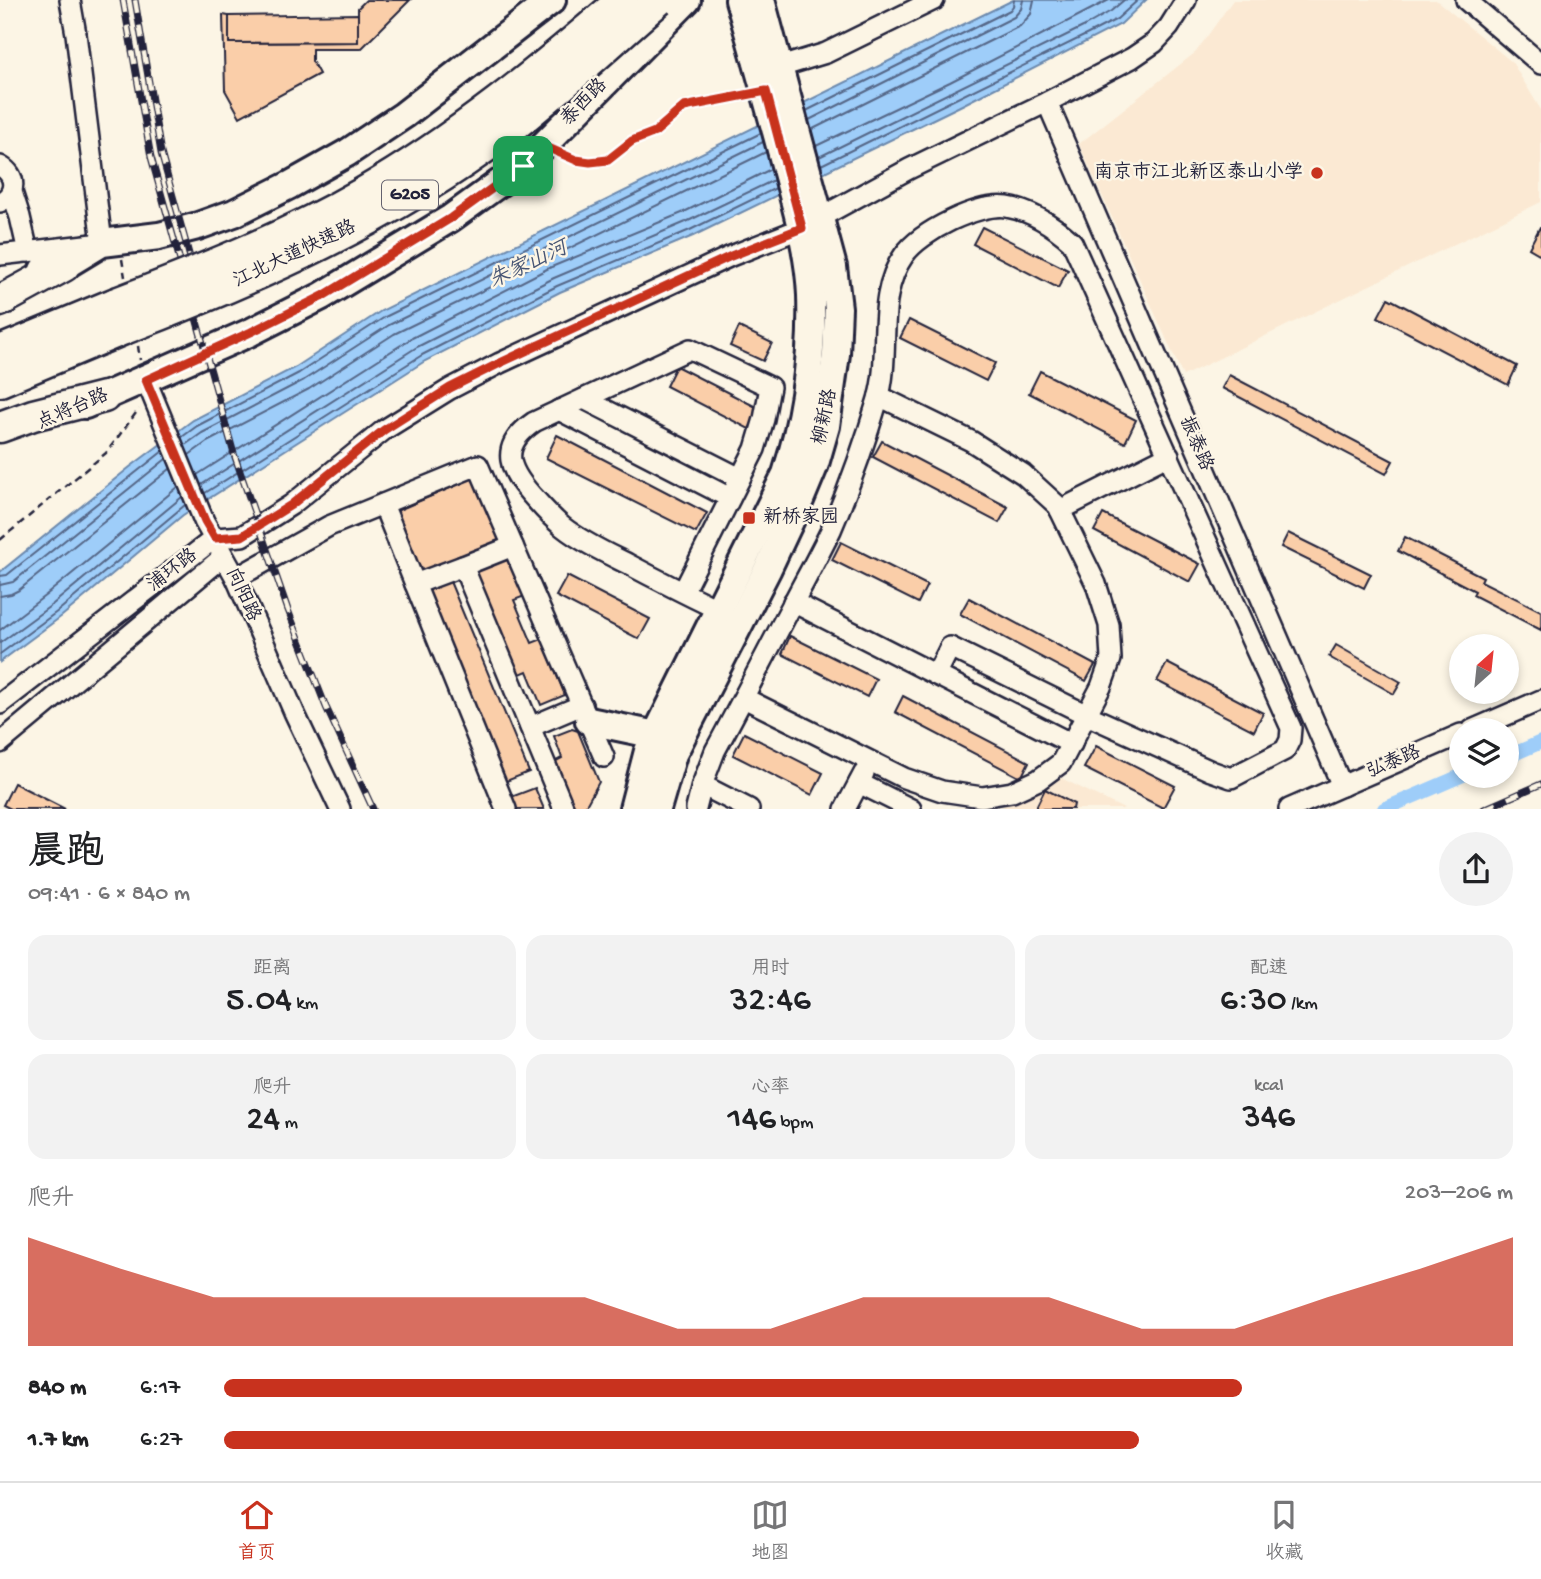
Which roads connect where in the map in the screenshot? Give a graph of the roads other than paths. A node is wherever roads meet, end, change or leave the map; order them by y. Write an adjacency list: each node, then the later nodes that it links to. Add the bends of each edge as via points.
1 (70, 0): 18 (street)
2 (552, 0): 18 (main road, via 404,115 290,185 198,226)
3 (622, 0): 24 (highway, 江北大道快速路 / G205, bridge, via 515,88 362,193 228,259)
4 (659, 0): 25 (highway, 江北大道快速路 / G205, bridge, via 505,132 381,212 300,255)
5 (687, 0): 26 (main road, 泰西路, via 523,166 451,218 323,296)
6 (739, 0): 13 (main road, 柳新路)
7 (761, 0): 12 (main road, 柳新路)
8 (934, 0): 12 (street, via 826,53)
9 (1186, 0): 14 (street, 浦环路, via 1154,43)
10 (1466, 0): 11 (street)
11 (1541, 64)
12 (780, 67): 13 (main road, 柳新路)
13 (775, 100): 17 (main road, 柳新路)
14 (1047, 102): 17 (street, 浦环路); 63 (street, 振泰路)
15 (0, 166): 16 (street, via 13,180)
16 (6, 197): 19 (street, via 20,217)
17 (812, 223): 38 (street, 浦环路, via 731,256 450,388 384,430 291,505 242,536); 46 (main road, 柳新路, via 810,351 802,418 786,474); 68 (main road, 柳新路, via 833,267 838,309 826,426 800,500 673,754)
18 (102, 243): 19 (street); 21 (main road)
19 (28, 252): 20 (street)
20 (0, 256)
21 (64, 266): 22 (main road); 23 (highway)
22 (0, 285)
23 (0, 301)
24 (0, 351)
25 (0, 381)
26 (148, 386): 28 (main road, 点将台路); 38 (street, 向阳路)
27 (879, 396): 33 (street, via 887,297 904,255 921,237 949,221 1006,207 1034,216 1072,242); 37 (street, via 971,441 1023,474); 45 (street, via 830,532)
28 (104, 397): 31 (highway); 32 (main road, 点将台路)
29 (584, 399): 30 (street); 34 (street); 34 (street, via 690,349 770,387 758,439)
30 (559, 410): 35 (street); 44 (street, via 534,422 513,440 512,469 524,487 563,527)
31 (0, 427)
32 (0, 442)
33 (1169, 455): 37 (street); 52 (street, via 1291,728 1290,740 1285,750 1231,778)
34 (740, 478): 35 (street)
35 (730, 498): 44 (street)
36 (383, 504): 39 (street, via 478,465); 42 (street, via 329,526); 43 (street)
37 (1060, 510): 52 (street, via 1097,584 1109,625 1111,659)
38 (210, 529): 40 (street, 向阳路); 50 (street, 浦环路)
39 (513, 546): 41 (street); 51 (street)
40 (223, 557): 42 (street, 向阳路); 57 (street)
41 (463, 566): 43 (street); 54 (street)
42 (236, 578): 64 (street, 向阳路)
43 (415, 584): 65 (street)
44 (683, 592): 46 (street)
45 (793, 602): 47 (street); 48 (street)
46 (719, 610): 55 (main road, 柳新路)
47 (936, 675): 52 (street, via 950,647); 58 (street)
48 (744, 698): 60 (street); 62 (street)
49 (1541, 700): 53 (street)
50 (0, 704)
51 (585, 713): 54 (street); 55 (main road); 59 (street)
52 (1087, 715): 58 (street)
53 (1500, 718)
54 (530, 727): 66 (street)
55 (656, 735): 67 (main road, 柳新路)
56 (1449, 739): 63 (street, 弘泰路)
57 (0, 743)
58 (1072, 744): 60 (street, via 1061,763 1038,780 1012,792 982,797 942,790)
59 (604, 757)
60 (870, 762): 61 (street)
61 (859, 783): 71 (street); 72 (street)
62 (702, 785): 69 (street); 70 (street)
63 (1342, 786): 73 (street, 弘泰路)
64 (340, 809)
65 (506, 809)
66 (564, 809)
67 (633, 809)
68 (657, 809)
69 (696, 809)
70 (749, 809)
71 (845, 809)
72 (911, 809)
73 (1289, 809)

